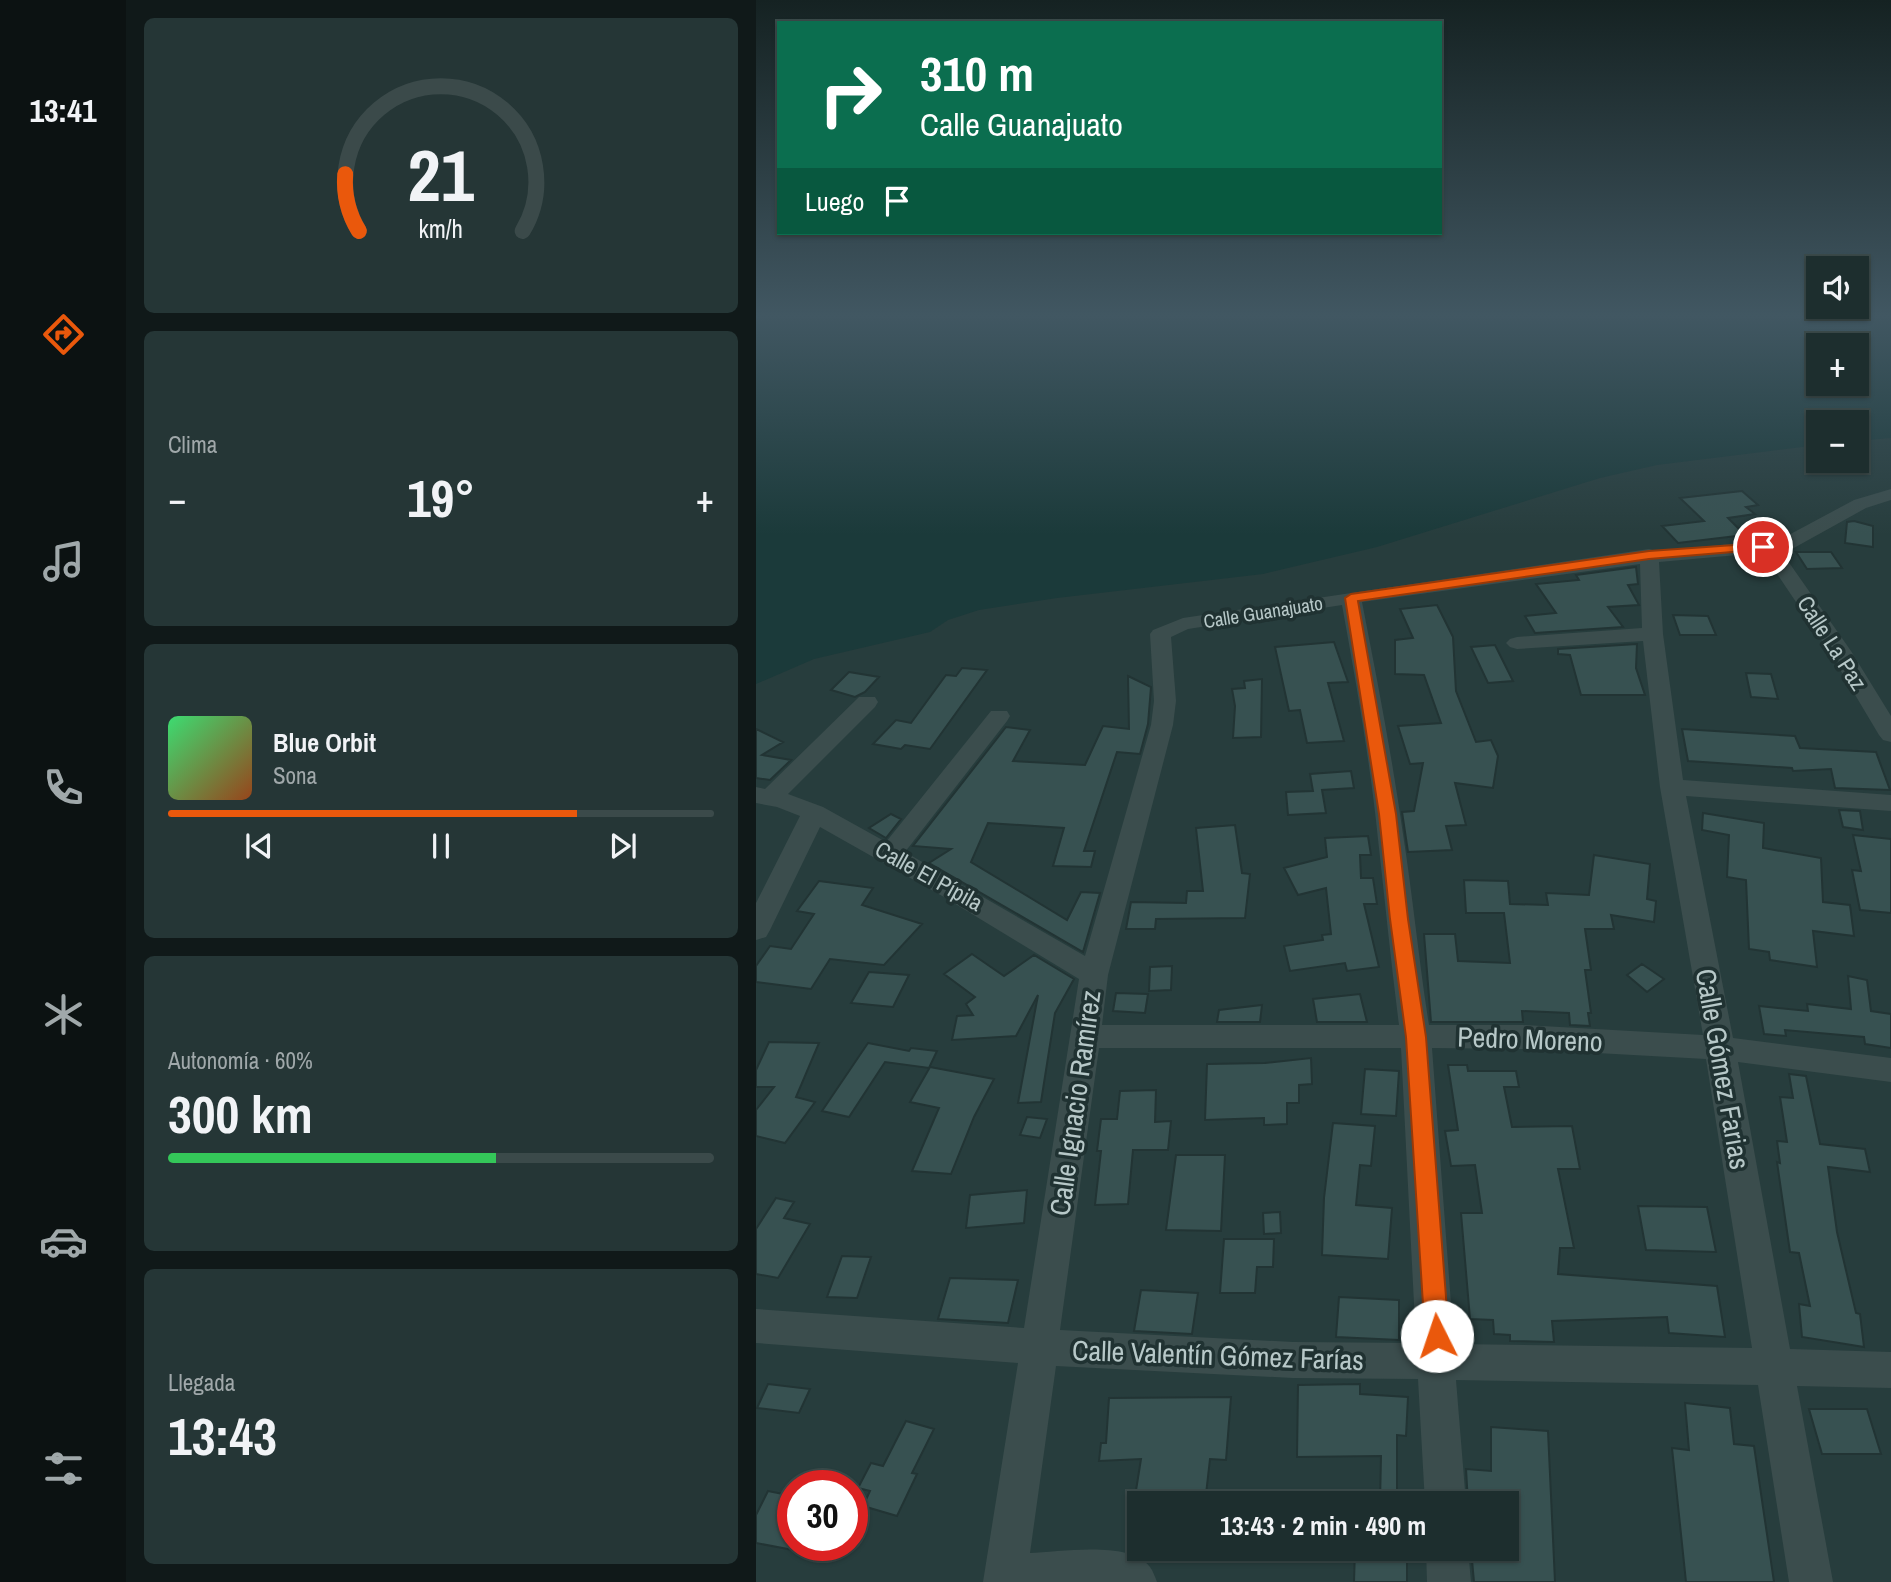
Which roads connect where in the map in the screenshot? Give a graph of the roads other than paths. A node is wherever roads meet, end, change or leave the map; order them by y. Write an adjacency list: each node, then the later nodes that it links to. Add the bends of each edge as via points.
1 (1891, 494): 2 (street, via 1860,503)
2 (1772, 552): 3 (street, Calle Guanajuato, via 1763,547); 10 (street, Calle La Paz)
3 (1649, 555): 4 (street, Calle Guanajuato); 6 (street, Calle Gómez Farias)
4 (1351, 598): 5 (street, Calle Guanajuato, via 1183,624); 19 (street, via 1387,812)
5 (1164, 631): 17 (street, Calle Ignacio Ramírez, via 1159,637 1165,701 1161,724)
6 (1653, 634): 7 (street); 11 (street, Calle Gómez Farias)
7 (1517, 643)
8 (867, 702): 12 (street)
9 (999, 716): 15 (street)
10 (1891, 735)
11 (1672, 787): 13 (street); 20 (street, Calle Gómez Farias)
12 (764, 796): 14 (street, Calle El Pípila)
13 (1891, 803)
14 (814, 814): 15 (street, Calle El Pípila); 16 (street)
15 (890, 854): 17 (street, Calle El Pípila)
16 (756, 930)
17 (1094, 975): 18 (street, Calle Ignacio Ramírez)
18 (1084, 1036): 19 (street, Pedro Moreno); 23 (street, Calle Ignacio Ramírez)
19 (1416, 1037): 20 (street, Pedro Moreno, via 1522,1037); 24 (street)
20 (1720, 1048): 21 (street, Pedro Moreno); 25 (street, Calle Gómez Farias)
21 (1891, 1070)
22 (756, 1326): 23 (street, Calle Valentín Gómez Farías)
23 (1040, 1347): 24 (street, Calle Valentín Gómez Farías); 29 (street, Calle Ignacio Ramírez)
24 (1439, 1363): 25 (street, Calle Valentín Gómez Farías); 27 (street)
25 (1776, 1368): 26 (street, Calle Valentín Gómez Farías); 32 (street, Calle Gómez Farias)
26 (1891, 1370)
27 (1444, 1491)
28 (1448, 1561): 31 (street)
29 (1006, 1578): 30 (street, via 1109,1571 1126,1574)
30 (1135, 1582)
31 (1449, 1582)
32 (1811, 1582)

